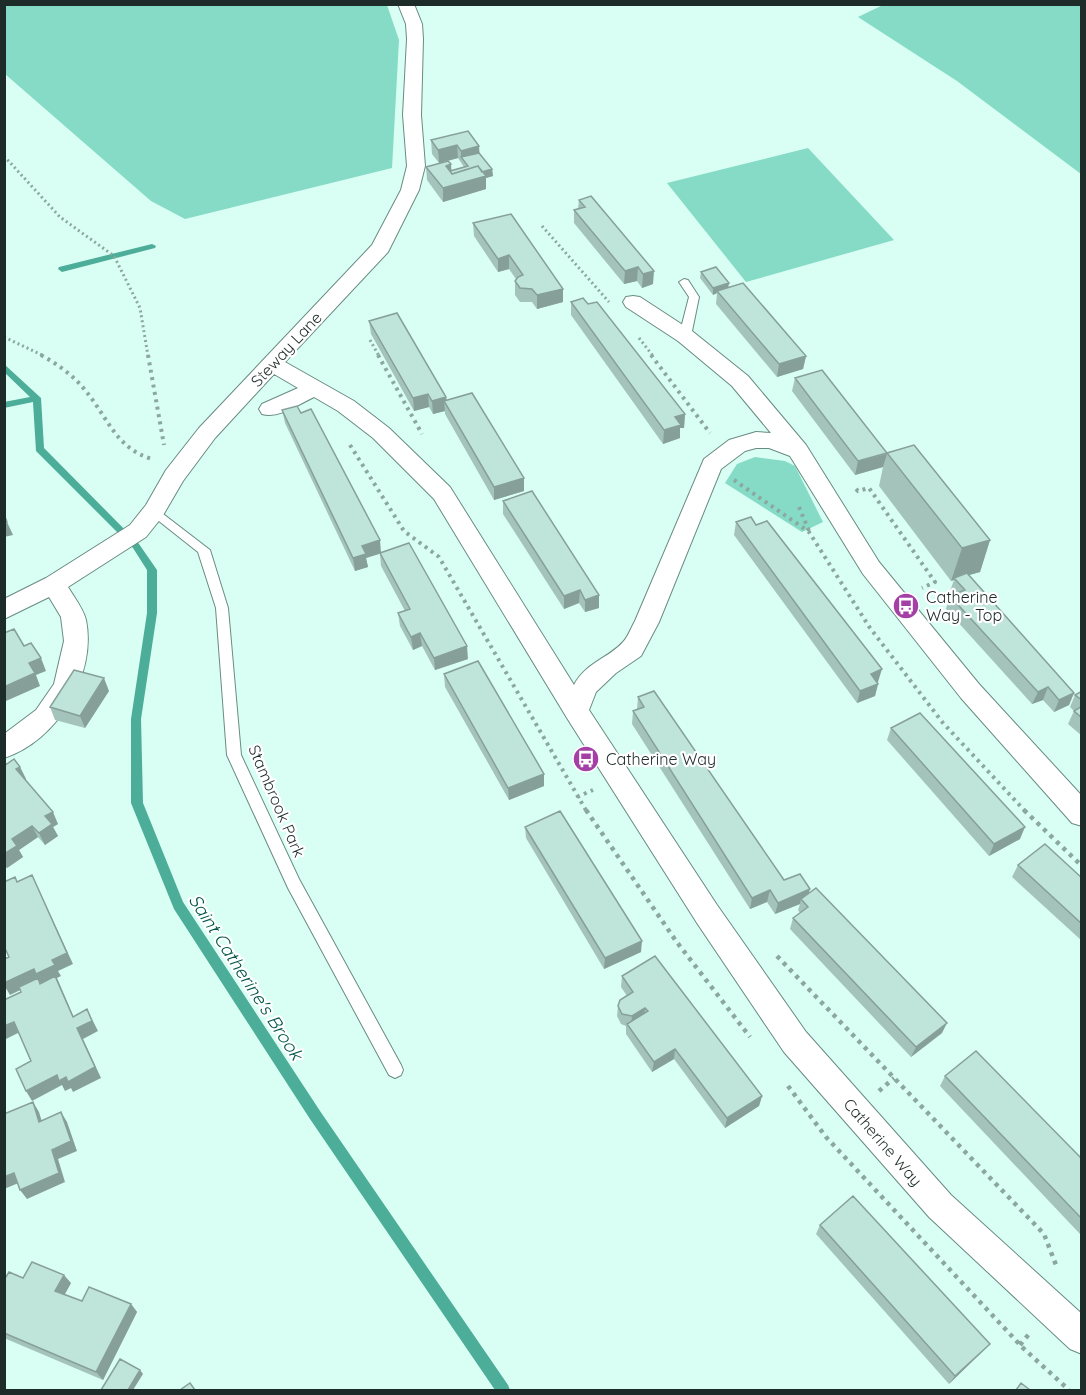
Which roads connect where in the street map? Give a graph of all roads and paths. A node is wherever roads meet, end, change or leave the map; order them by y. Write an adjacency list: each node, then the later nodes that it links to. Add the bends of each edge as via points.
1 (406, 4): 10 (street, Steway Lane, via 415,39 412,115 416,166 410,190 381,248)
2 (4, 156): 16 (path, via 60,217 114,256 140,308)
3 (542, 226): 5 (path, via 591,284)
4 (684, 282): 7 (lane, via 694,297)
5 (623, 304): 7 (street)
6 (634, 332): 15 (path)
7 (685, 336): 14 (street, via 740,381)
8 (4, 337): 16 (path, via 38,351 78,382 123,444)
9 (370, 340): 13 (path)
10 (272, 364): 11 (street, Catherine Way); 16 (street, Steway Lane)
11 (316, 388): 12 (street); 22 (street, Catherine Way, via 381,434 442,493)
12 (270, 409)
13 (424, 441)
14 (798, 450): 15 (street, via 756,440 737,445); 24 (street, via 871,568 970,691)
15 (718, 459): 22 (street, via 648,622 632,649 586,686); 25 (path, via 809,531 870,628 944,723 1017,803)
16 (169, 469): 18 (street, Steway Lane)
17 (851, 481): 20 (path, via 858,491 869,488 935,582 922,587)
18 (154, 511): 19 (street, Steway Lane, via 138,531); 27 (lane, Stambrook Park, via 204,550 222,608 234,755 293,883)
19 (54, 584): 21 (street, Steway Lane); 23 (street, via 73,617 76,641 66,686 45,717)
20 (929, 596)
21 (4, 610)
22 (576, 711): 29 (street, Catherine Way, via 795,1042 940,1206)
23 (4, 748)
24 (1082, 814)
25 (1082, 866)
26 (774, 953): 28 (path, via 1044,1234)
27 (395, 1070)
28 (1056, 1266)
29 (1082, 1337)

